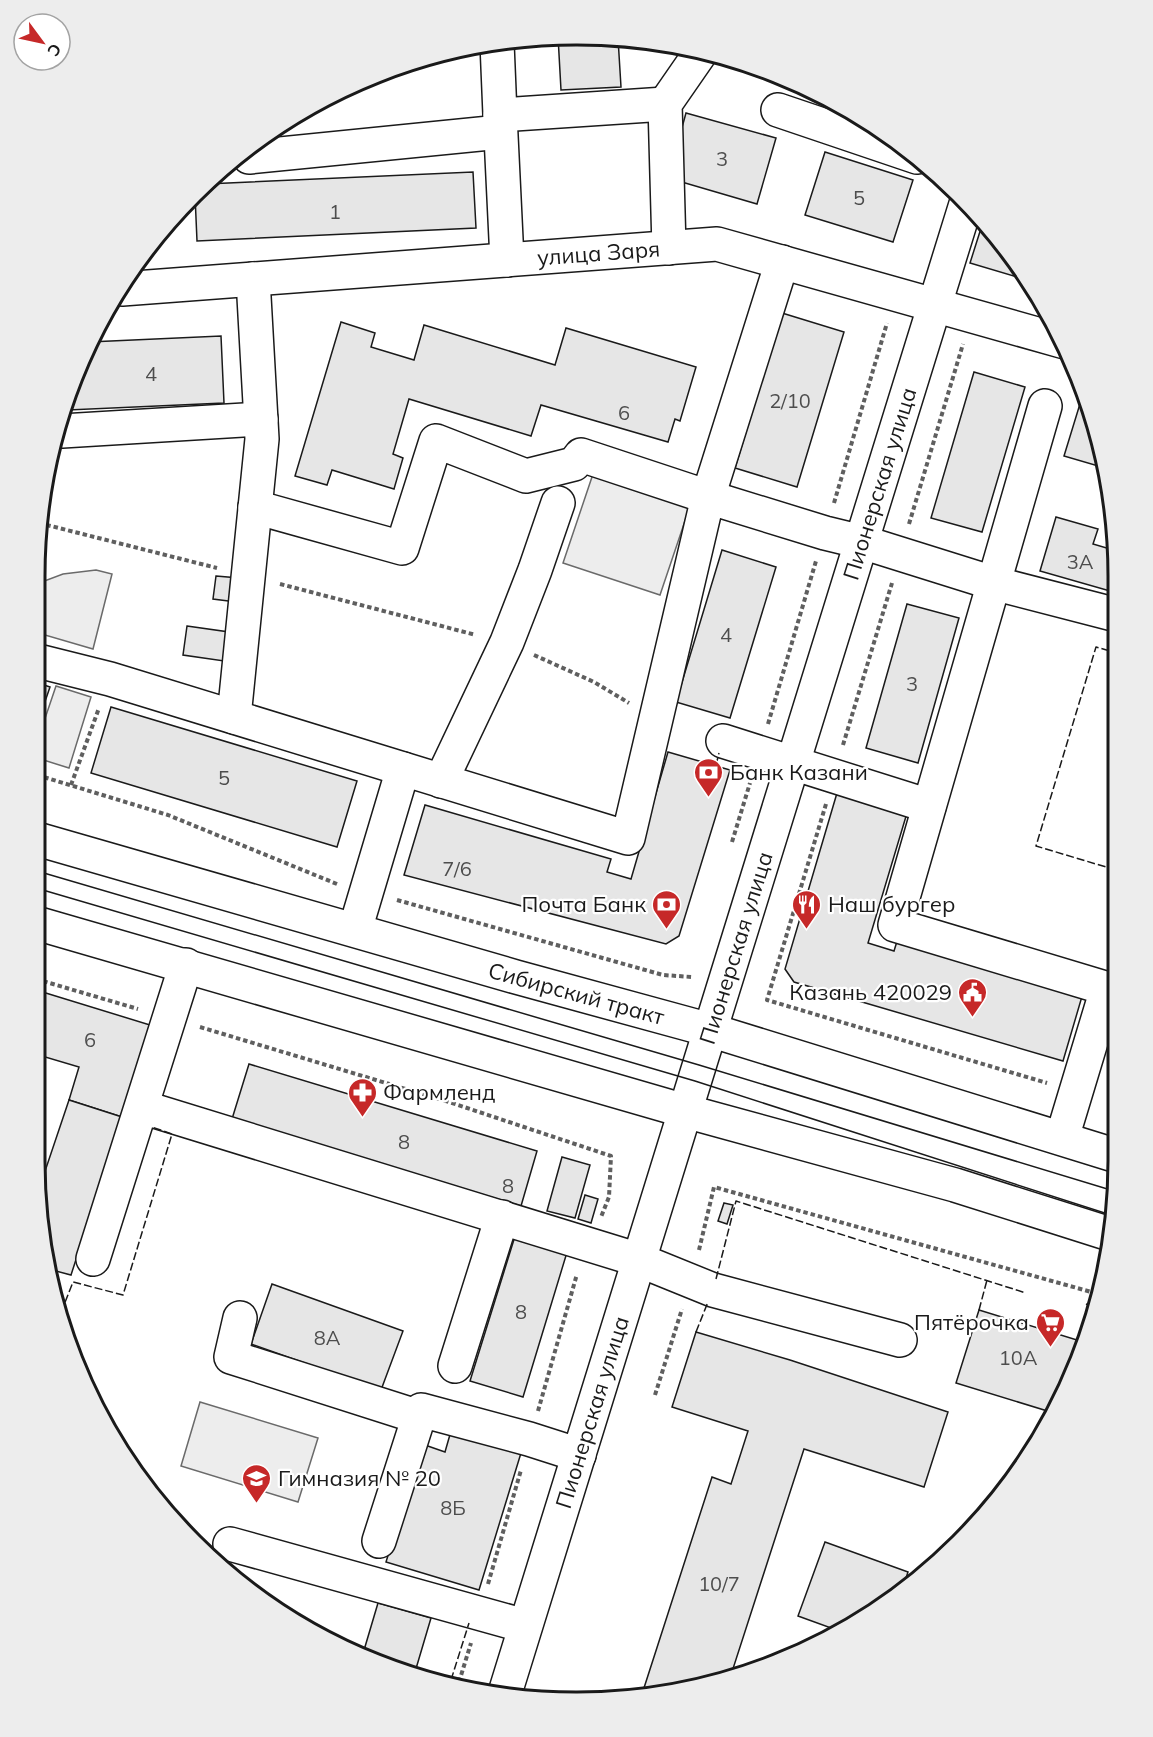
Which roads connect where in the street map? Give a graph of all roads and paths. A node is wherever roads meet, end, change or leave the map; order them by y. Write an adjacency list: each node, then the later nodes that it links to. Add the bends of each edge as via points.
1 (497, 51): 5 (street)
2 (696, 59): 3 (street)
3 (665, 104): 5 (street); 9 (street)
4 (778, 110): 6 (street)
5 (500, 124): 7 (street); 10 (street)
6 (890, 148)
7 (251, 157)
8 (963, 213): 15 (street, Пионерская улица)
9 (669, 248): 10 (street, улица Заря); 11 (street, улица Заря, via 717,244)
10 (507, 260): 12 (street, улица Заря)
11 (782, 262): 14 (street, улица Заря); 21 (street)
12 (253, 279): 13 (street, улица Заря); 19 (street)
13 (130, 288)
14 (896, 294): 15 (street, улица Заря); 25 (path)
15 (935, 305): 16 (street, улица Заря); 26 (street, Пионерская улица)
16 (972, 316): 17 (street, улица Заря); 27 (path)
17 (1052, 338)
18 (1045, 406): 29 (street)
19 (261, 419): 20 (street); 23 (street)
20 (65, 431)
21 (708, 497): 23 (street, via 581,455 574,464 526,476 436,441 402,548); 25 (street); 35 (street)
22 (558, 503): 31 (street)
23 (255, 507): 28 (street)
24 (48, 525): 28 (path)
25 (825, 533): 26 (street); 37 (path)
26 (862, 542): 27 (street); 38 (street, Пионерская улица)
27 (900, 554): 29 (street); 40 (path)
28 (248, 576): 31 (path); 34 (street)
29 (993, 583): 30 (street); 43 (street)
30 (1108, 613)
31 (507, 642): 35 (path, via 594,682); 41 (street)
32 (45, 663): 33 (street)
33 (110, 679): 34 (street); 42 (path)
34 (234, 717): 39 (street)
35 (656, 719): 41 (street, via 628,838)
36 (723, 741): 37 (street)
37 (759, 753): 38 (street); 45 (path)
38 (793, 764): 40 (street); 55 (street, Пионерская улица)
39 (403, 769): 41 (street); 47 (street)
40 (834, 777): 43 (street); 56 (path, via 767,1000)
41 (441, 781)
42 (71, 785)
43 (929, 806): 52 (street, via 895,925)
44 (45, 841): 47 (street, Сибирский тракт)
45 (732, 844)
46 (45, 925): 48 (street)
47 (355, 930): 55 (street, Сибирский тракт)
48 (186, 965): 54 (street); 58 (street)
49 (695, 966): 50 (path)
50 (692, 977)
51 (45, 982): 54 (path)
52 (1108, 989)
53 (1108, 999): 56 (street)
54 (170, 1018): 57 (street); 61 (path, via 449,1102)
55 (710, 1030): 58 (street, Пионерская улица); 59 (street, Сибирский тракт)
56 (1077, 1091): 59 (street)
57 (141, 1107): 63 (street); 65 (street)
58 (685, 1111): 64 (street, via 955,1185); 66 (street, Пионерская улица)
59 (1062, 1138): 60 (street, Сибирский тракт)
60 (1108, 1153)
61 (611, 1156)
62 (714, 1186): 67 (path)
63 (502, 1217): 66 (street); 70 (street)
64 (1103, 1232)
65 (93, 1259)
66 (639, 1260): 69 (street, via 713,1290); 72 (street, Пионерская улица)
67 (1091, 1292)
68 (240, 1318): 71 (street, via 231,1357)
69 (900, 1340)
70 (455, 1366)
71 (419, 1417): 72 (street, via 421,1410); 73 (street)
72 (579, 1455): 75 (street, Пионерская улица)
73 (380, 1541)
74 (230, 1544): 75 (street)
75 (525, 1626): 76 (street, Пионерская улица)
76 (507, 1687)

